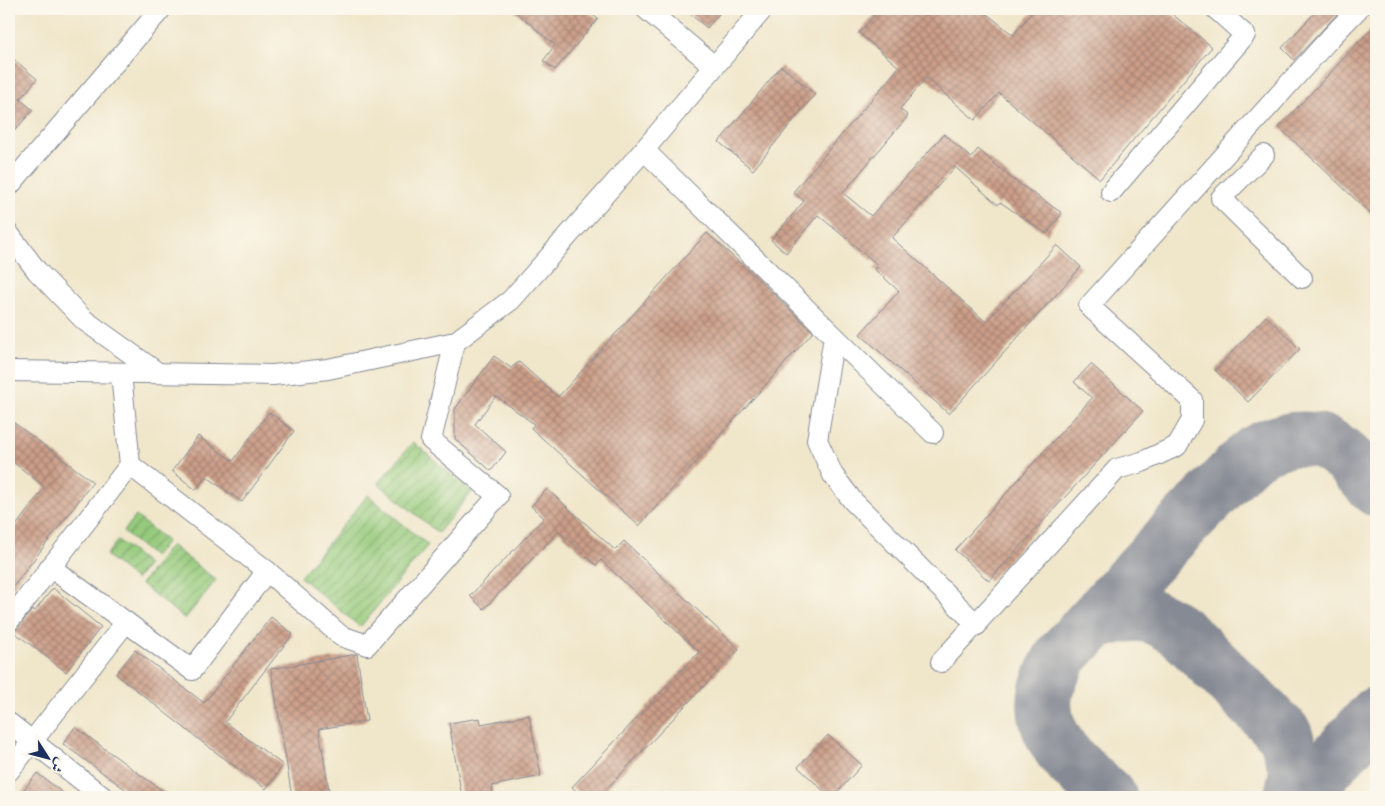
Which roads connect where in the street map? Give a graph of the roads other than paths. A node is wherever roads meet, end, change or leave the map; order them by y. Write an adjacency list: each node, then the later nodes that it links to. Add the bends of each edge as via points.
1 (160, 9): 9 (street)
2 (646, 9): 6 (street)
3 (763, 9): 6 (street)
4 (1216, 9): 10 (street, via 1245,36)
5 (1358, 9): 24 (street, via 1089,306 1192,400 1192,420 1177,446 1142,462 1116,469)
6 (714, 66): 7 (street)
7 (644, 150): 13 (street); 14 (street, via 511,300)
8 (1264, 155): 12 (street, via 1221,198)
9 (9, 186)
10 (1111, 192)
11 (9, 234): 17 (street, via 36,271 84,320)
12 (1302, 278)
13 (834, 337): 18 (street); 24 (street, via 817,440 833,475 853,500)
14 (455, 342): 17 (street, via 328,369 273,375); 21 (street, via 431,440 498,496 367,645 341,636)
15 (9, 371): 16 (street)
16 (120, 372): 17 (street); 19 (street)
17 (158, 373)
18 (932, 433)
19 (130, 465): 20 (street); 21 (street)
20 (50, 567): 22 (street); 23 (street)
21 (267, 570): 23 (street, via 192,670)
22 (9, 621)
23 (126, 622): 27 (street)
24 (976, 625): 25 (street)
25 (941, 662)
26 (9, 723): 27 (street)
27 (31, 740): 28 (street); 29 (street)
28 (9, 771)
29 (103, 797)

